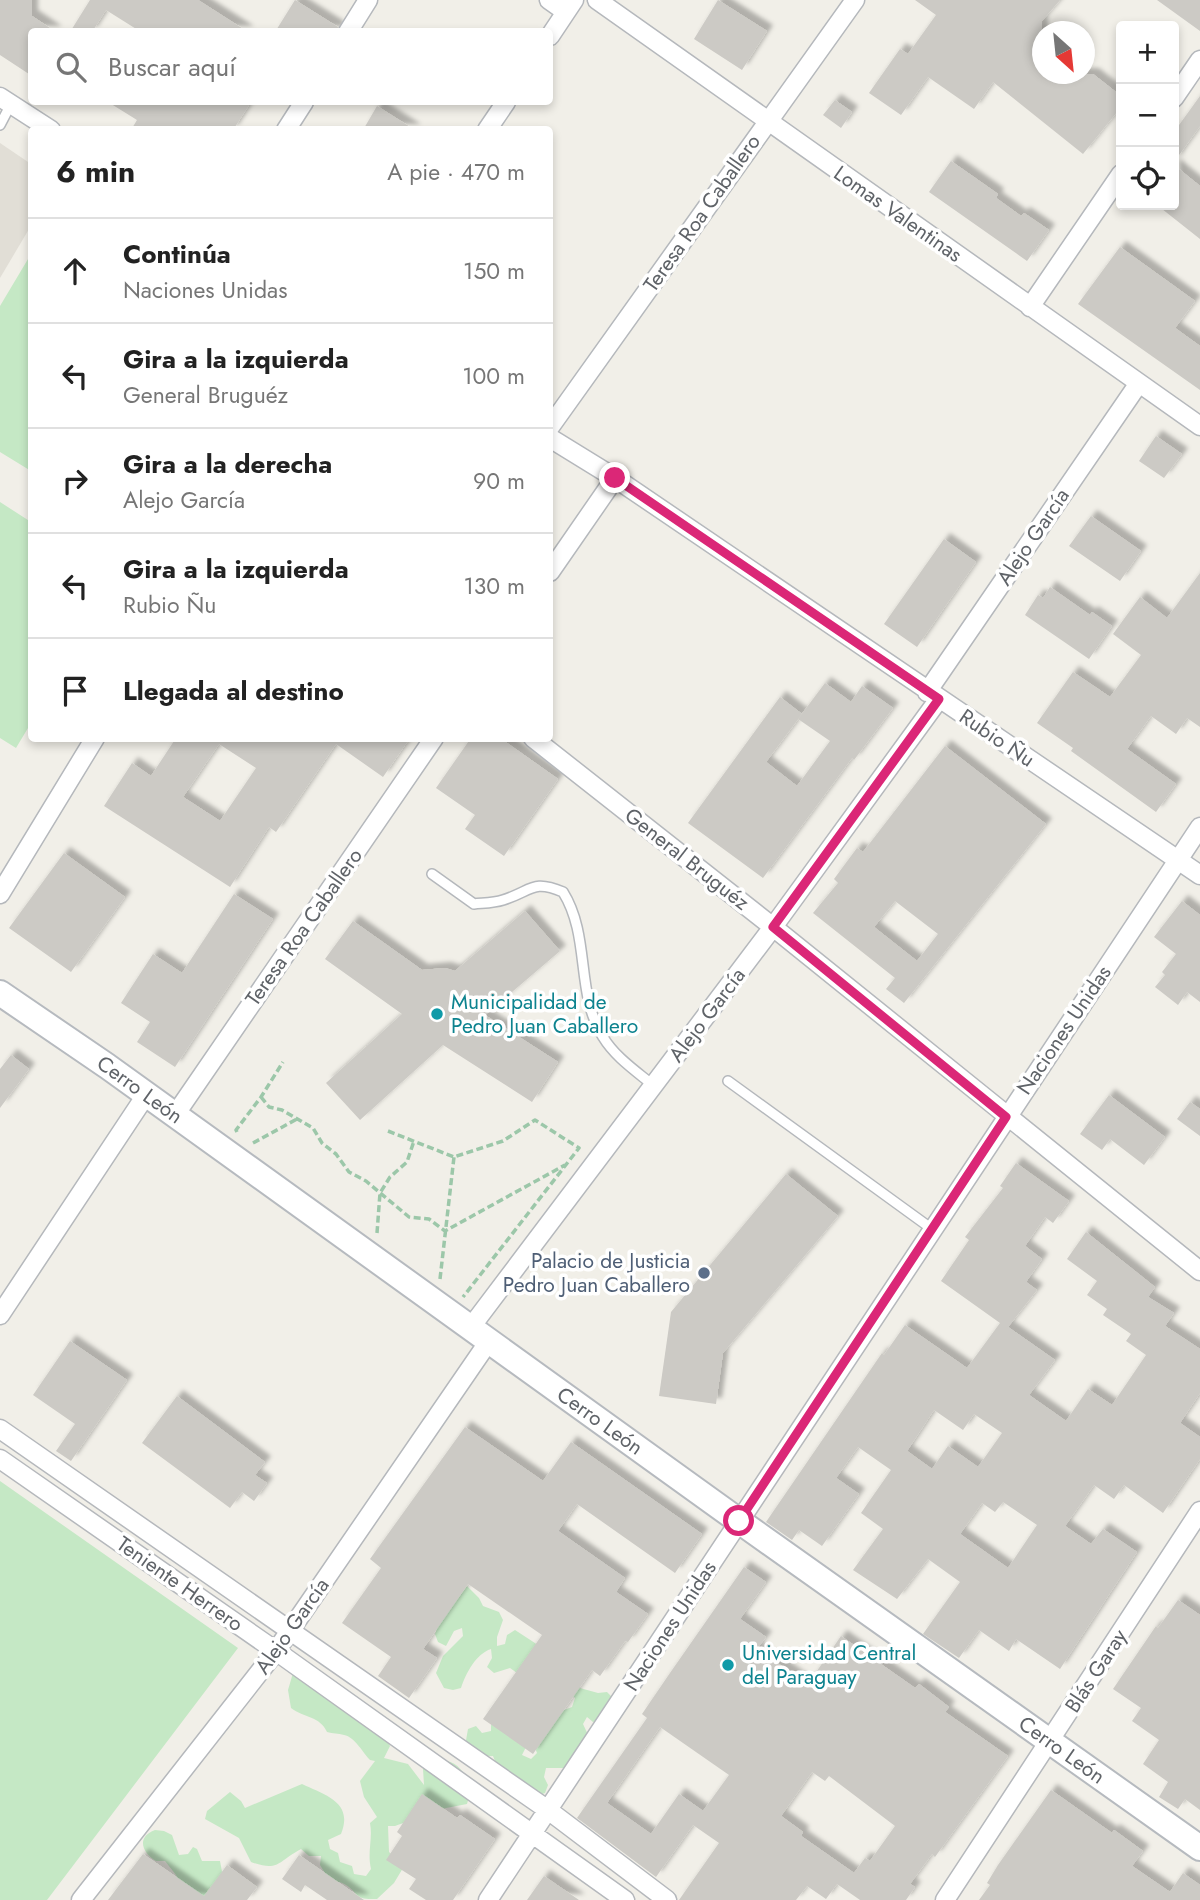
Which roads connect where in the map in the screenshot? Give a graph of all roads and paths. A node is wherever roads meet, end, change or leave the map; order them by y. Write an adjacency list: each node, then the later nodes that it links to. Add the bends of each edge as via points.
1 (368, 0): 6 (street)
2 (549, 0): 5 (street)
3 (597, 0): 13 (street, Lomas Valentinas)
4 (855, 0): 13 (street, Teresa Roa Caballero)
5 (570, 6): 7 (street)
6 (350, 28)
7 (553, 32)
8 (1200, 60): 9 (street)
9 (1179, 91)
10 (6, 100): 14 (lane); 15 (street)
11 (302, 105): 16 (street)
12 (504, 105): 17 (street)
13 (766, 122): 19 (street, Lomas Valentinas); 21 (street, Teresa Roa Caballero)
14 (0, 125)
15 (45, 126)
16 (289, 126)
17 (490, 126)
18 (1116, 181): 19 (street)
19 (1030, 307): 20 (street, Lomas Valentinas)
20 (1139, 383): 22 (street, Lomas Valentinas); 26 (street, Alejo García)
21 (553, 423)
22 (1200, 426)
23 (553, 440): 24 (street, Rubio Ñu)
24 (615, 478): 25 (street); 26 (street, Rubio Ñu)
25 (553, 568)
26 (933, 695): 31 (street, Rubio Ñu); 35 (street, Alejo García)
27 (93, 742): 34 (street)
28 (431, 742): 42 (street, Teresa Roa Caballero)
29 (538, 742): 35 (street, General Bruguéz)
30 (1200, 827): 31 (street, Naciones Unidas)
31 (1178, 860): 33 (street, Rubio Ñu); 43 (street, Naciones Unidas)
32 (432, 874): 39 (lane, via 474,904 545,885 563,892 577,920 589,1004 602,1036)
33 (1200, 875)
34 (0, 894)
35 (773, 927): 39 (street, Alejo García); 43 (street, General Bruguéz)
36 (0, 993): 40 (street, Cerro León)
37 (283, 1062): 41 (path)
38 (728, 1081): 53 (lane)
39 (654, 1086): 61 (street, Alejo García)
40 (146, 1095): 42 (street, Cerro León); 60 (street)
41 (261, 1097): 44 (path, via 269,1107); 46 (path, via 236,1130)
42 (175, 1115): 61 (street, Cerro León)
43 (1006, 1117): 53 (street, Naciones Unidas); 56 (street, General Bruguéz)
44 (297, 1119): 48 (path, via 248,1146); 51 (path, via 313,1128 349,1172)
45 (388, 1131): 47 (path)
46 (242, 1138)
47 (414, 1141): 49 (path); 51 (path, via 407,1162)
48 (258, 1153)
49 (454, 1157): 50 (path, via 503,1141 535,1120 579,1148); 54 (path)
50 (567, 1164): 54 (path); 59 (path, via 464,1297)
51 (380, 1193): 52 (path, via 376,1235); 54 (path, via 409,1217 429,1219)
52 (366, 1227)
53 (932, 1229): 67 (street, Naciones Unidas)
54 (445, 1231): 57 (path)
55 (429, 1271): 57 (path)
56 (1200, 1271)
57 (440, 1279): 58 (path)
58 (448, 1285)
59 (456, 1291)
60 (0, 1315)
61 (480, 1334): 67 (street, Cerro León); 68 (street, Alejo García)
62 (0, 1429): 64 (street, Teniente Herrero)
63 (0, 1459): 65 (street, Teniente Herrero)
64 (54, 1466): 65 (street); 68 (street, Teniente Herrero)
65 (40, 1487): 69 (street, Teniente Herrero)
66 (1200, 1511): 72 (street, Blás Garay)
67 (739, 1521): 72 (street, Cerro León); 73 (street, Naciones Unidas)
68 (290, 1631): 69 (street, Alejo García); 70 (street, Teniente Herrero)
69 (276, 1651): 71 (street, Teniente Herrero); 76 (street, Alejo García)
70 (401, 1709): 71 (street); 73 (street, Teniente Herrero)
71 (388, 1730): 74 (street, Teniente Herrero)
72 (1050, 1741): 75 (street, Cerro León); 80 (street, Blás Garay)
73 (548, 1810): 74 (street, Naciones Unidas); 79 (street, Teniente Herrero)
74 (533, 1833): 77 (street, Naciones Unidas); 78 (street, Teniente Herrero)
75 (1200, 1848)
76 (81, 1900)
77 (488, 1900)
78 (625, 1900)
79 (667, 1900)
80 (945, 1900)

